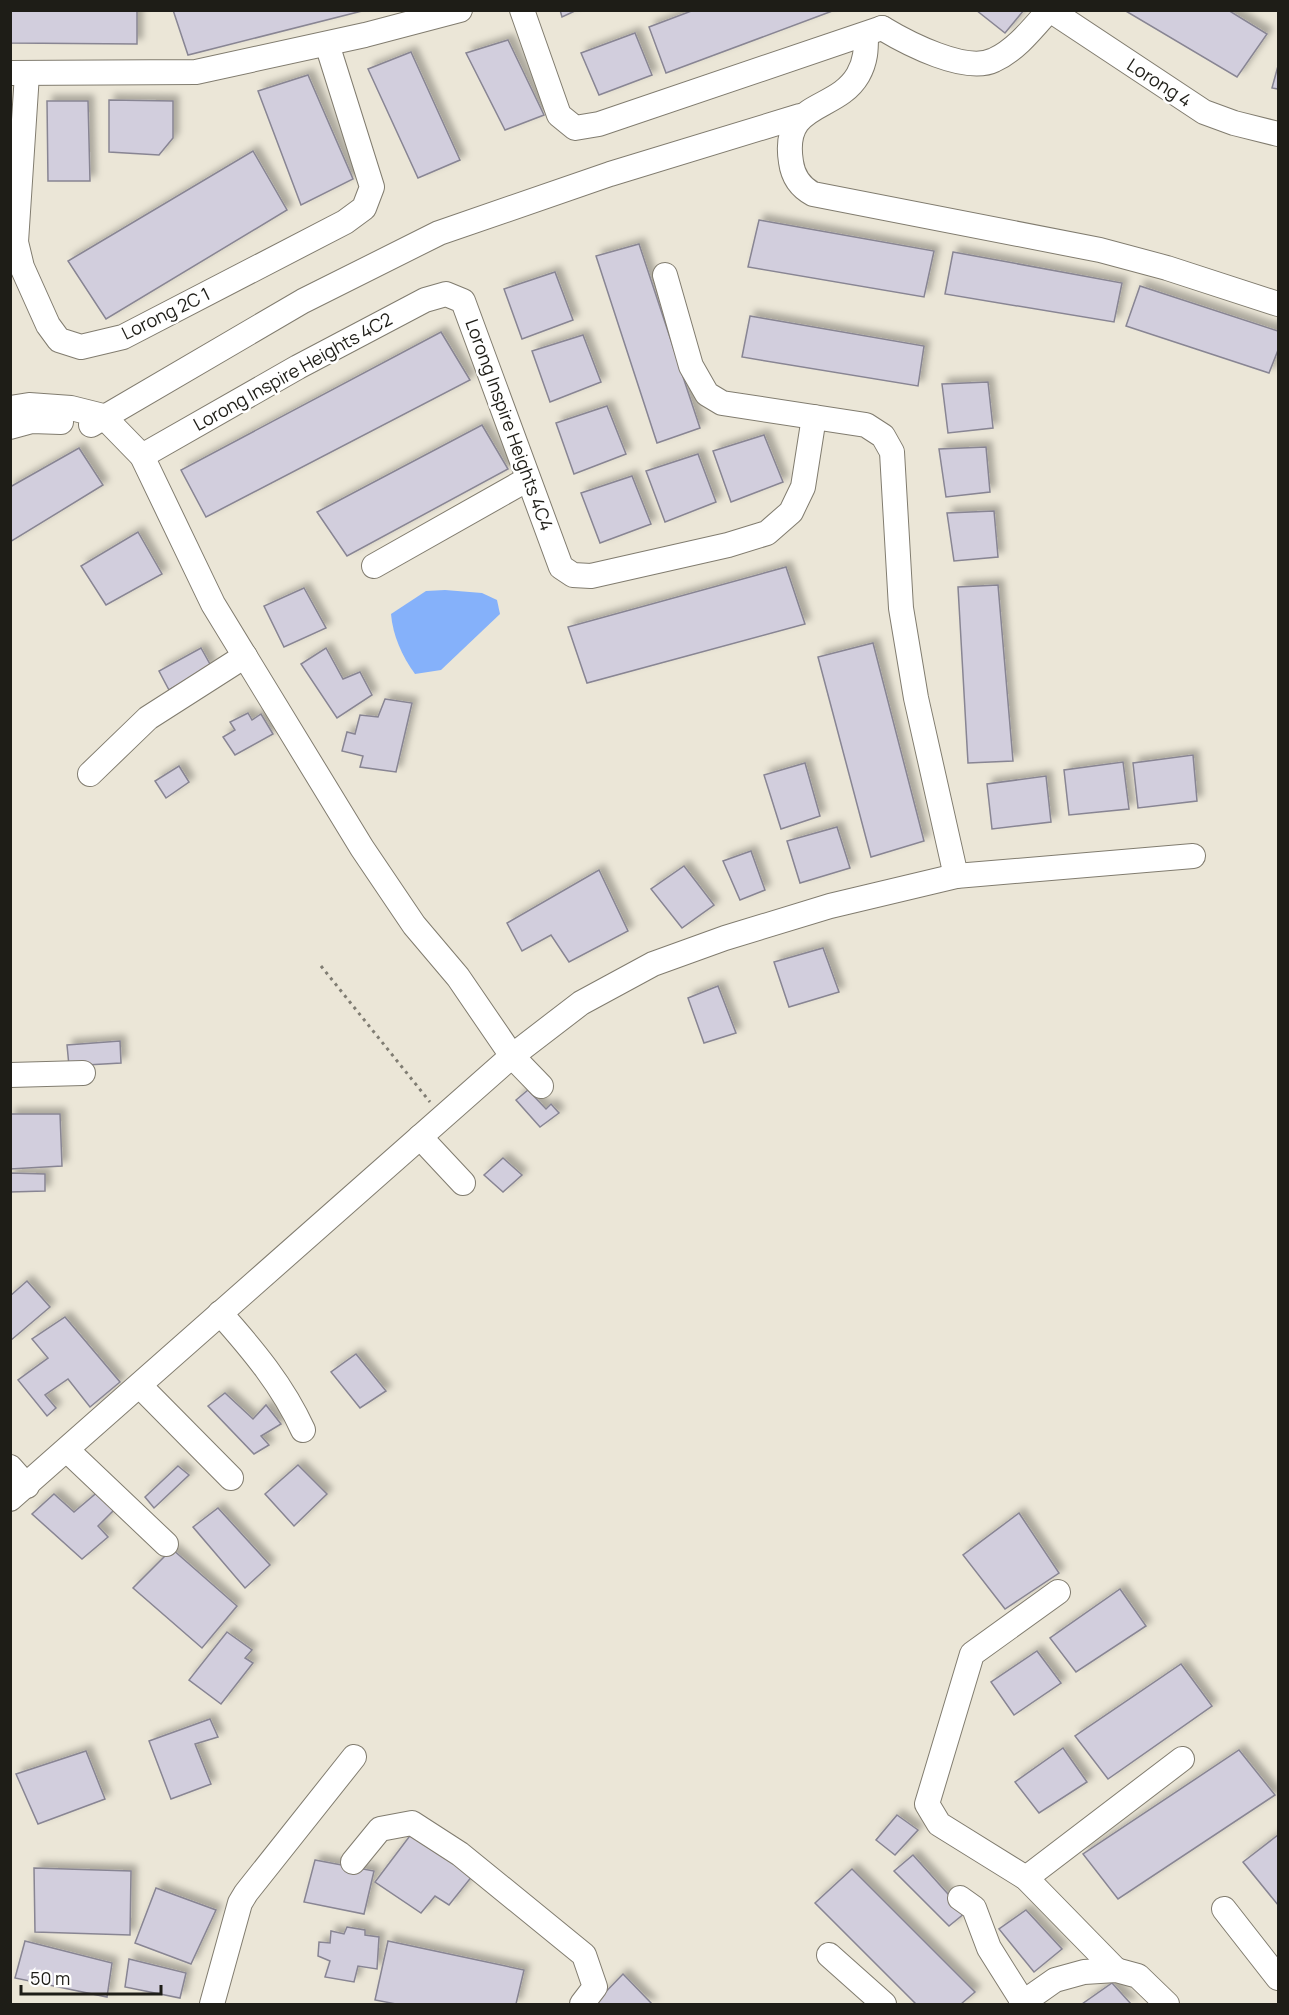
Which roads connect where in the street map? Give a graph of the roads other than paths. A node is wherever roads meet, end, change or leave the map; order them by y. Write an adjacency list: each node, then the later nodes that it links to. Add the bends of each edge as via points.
1 (460, 10): 5 (street)
2 (522, 10): 4 (street, via 559,115 575,128 599,124)
3 (1049, 10): 4 (street, Lorong 4, via 1020,42 993,61 971,64 912,46); 8 (street, Lorong 4, via 1204,112)
4 (875, 24): 7 (street, via 858,76 839,94)
5 (327, 44): 6 (street, via 196,72); 9 (street, Lorong 2C 1, via 372,187 364,208 345,222 123,337 81,347 58,340 53,333 22,267 16,242)
6 (19, 73): 9 (street, Lorong 2C 1)
7 (800, 116): 12 (street, via 788,142 791,165 801,187 813,194 1100,250); 15 (street, via 610,174 439,233 303,301)
8 (1278, 134)
9 (15, 176)
10 (665, 275): 14 (street, via 691,366 707,394 722,403)
11 (446, 294): 17 (street, Lorong Inspire Heights 4C2, via 425,300 298,367); 18 (street, Lorong Inspire Heights 4C4, via 463,301)
12 (1278, 304)
13 (10, 408): 15 (street, via 71,408)
14 (814, 417): 18 (street, Lorong Inspire Heights 4C4, via 803,487 791,512 767,533 591,576 573,575 561,567); 23 (street, via 866,425 883,436 892,452 901,608 916,698)
15 (96, 421): 16 (street, via 32,422); 17 (street, via 103,431)
16 (10, 427)
17 (142, 456): 20 (street, via 213,604)
18 (528, 479): 19 (street)
19 (374, 566)
20 (245, 656): 21 (street, via 148,718); 24 (street, via 387,888 458,977)
21 (90, 774)
22 (1193, 856): 23 (street)
23 (956, 876): 24 (street, via 830,906 653,964 581,1003)
24 (512, 1056): 27 (street); 28 (street)
25 (83, 1073): 26 (street)
26 (10, 1075)
27 (541, 1086)
28 (420, 1137): 29 (street); 30 (street)
29 (464, 1183)
30 (220, 1313): 31 (street); 32 (street, via 267,1368)
31 (140, 1386): 33 (street); 35 (street)
32 (303, 1430)
33 (68, 1451): 36 (street); 37 (street)
34 (10, 1467): 36 (street)
35 (231, 1478)
36 (19, 1492)
37 (166, 1544)
38 (1058, 1592): 42 (street, via 972,1654 927,1804 939,1824)
39 (354, 1757): 50 (street, via 240,1903)
40 (1182, 1759): 42 (street)
41 (353, 1862): 48 (street, via 380,1829 412,1823 460,1854 584,1955)
42 (1026, 1878): 46 (street)
43 (960, 1898): 49 (street, via 974,1908 989,1948)
44 (1224, 1909): 47 (street)
45 (829, 1955): 51 (street)
46 (1116, 1970): 49 (street, via 1084,1972 1055,1980); 52 (street, via 1138,1976)
47 (1278, 1978)
48 (588, 1996)
49 (1022, 2003)
50 (212, 2004)
51 (884, 2004)
52 (1167, 2004)

